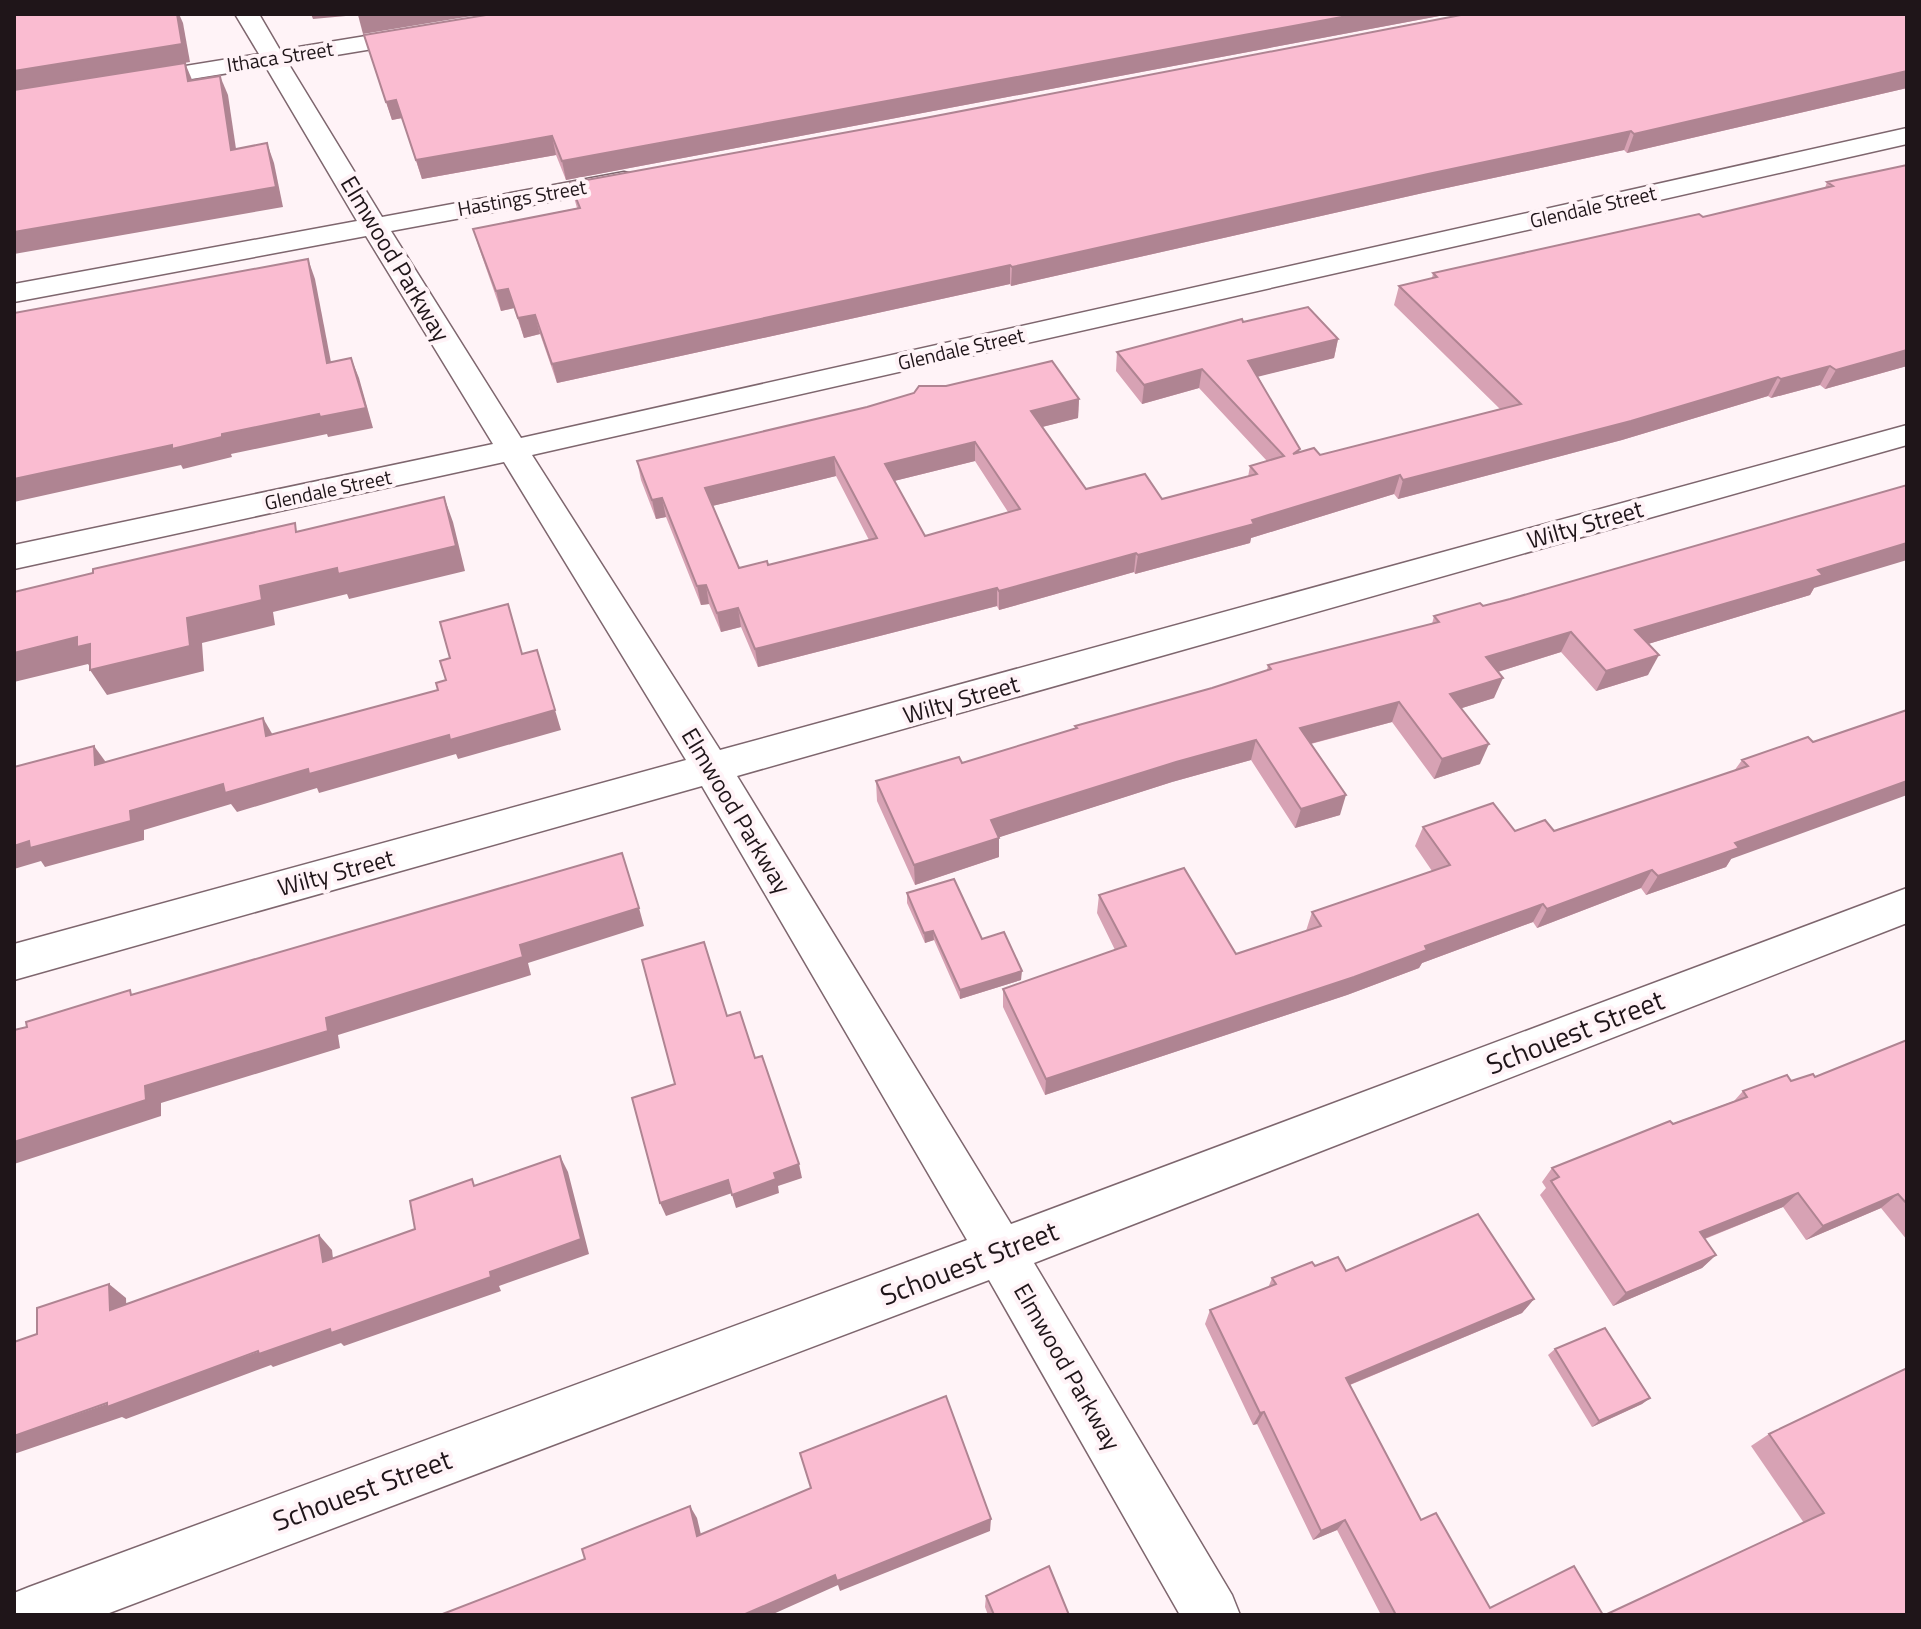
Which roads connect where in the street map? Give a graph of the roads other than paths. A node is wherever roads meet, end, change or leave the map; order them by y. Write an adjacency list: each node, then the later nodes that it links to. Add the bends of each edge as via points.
1 (247, 14): 3 (street, Elmwood Parkway)
2 (440, 31): 3 (street, Ithaca Street)
3 (273, 58): 4 (street, Ithaca Street); 7 (street, Elmwood Parkway)
4 (105, 86)
5 (1907, 136): 10 (street, Glendale Street)
6 (650, 175): 7 (street, Hastings Street)
7 (374, 225): 8 (street, Hastings Street); 10 (street, Elmwood Parkway)
8 (14, 293)
9 (1907, 435): 12 (street, Wilty Street)
10 (511, 450): 11 (street, Glendale Street); 12 (street, Elmwood Parkway)
11 (14, 557)
12 (712, 769): 14 (street, Wilty Street); 15 (street, Elmwood Parkway)
13 (1907, 905): 15 (street, Schouest Street)
14 (14, 962)
15 (1000, 1252): 16 (street, Schouest Street); 17 (street, Elmwood Parkway)
16 (29, 1615)
17 (1212, 1615)

